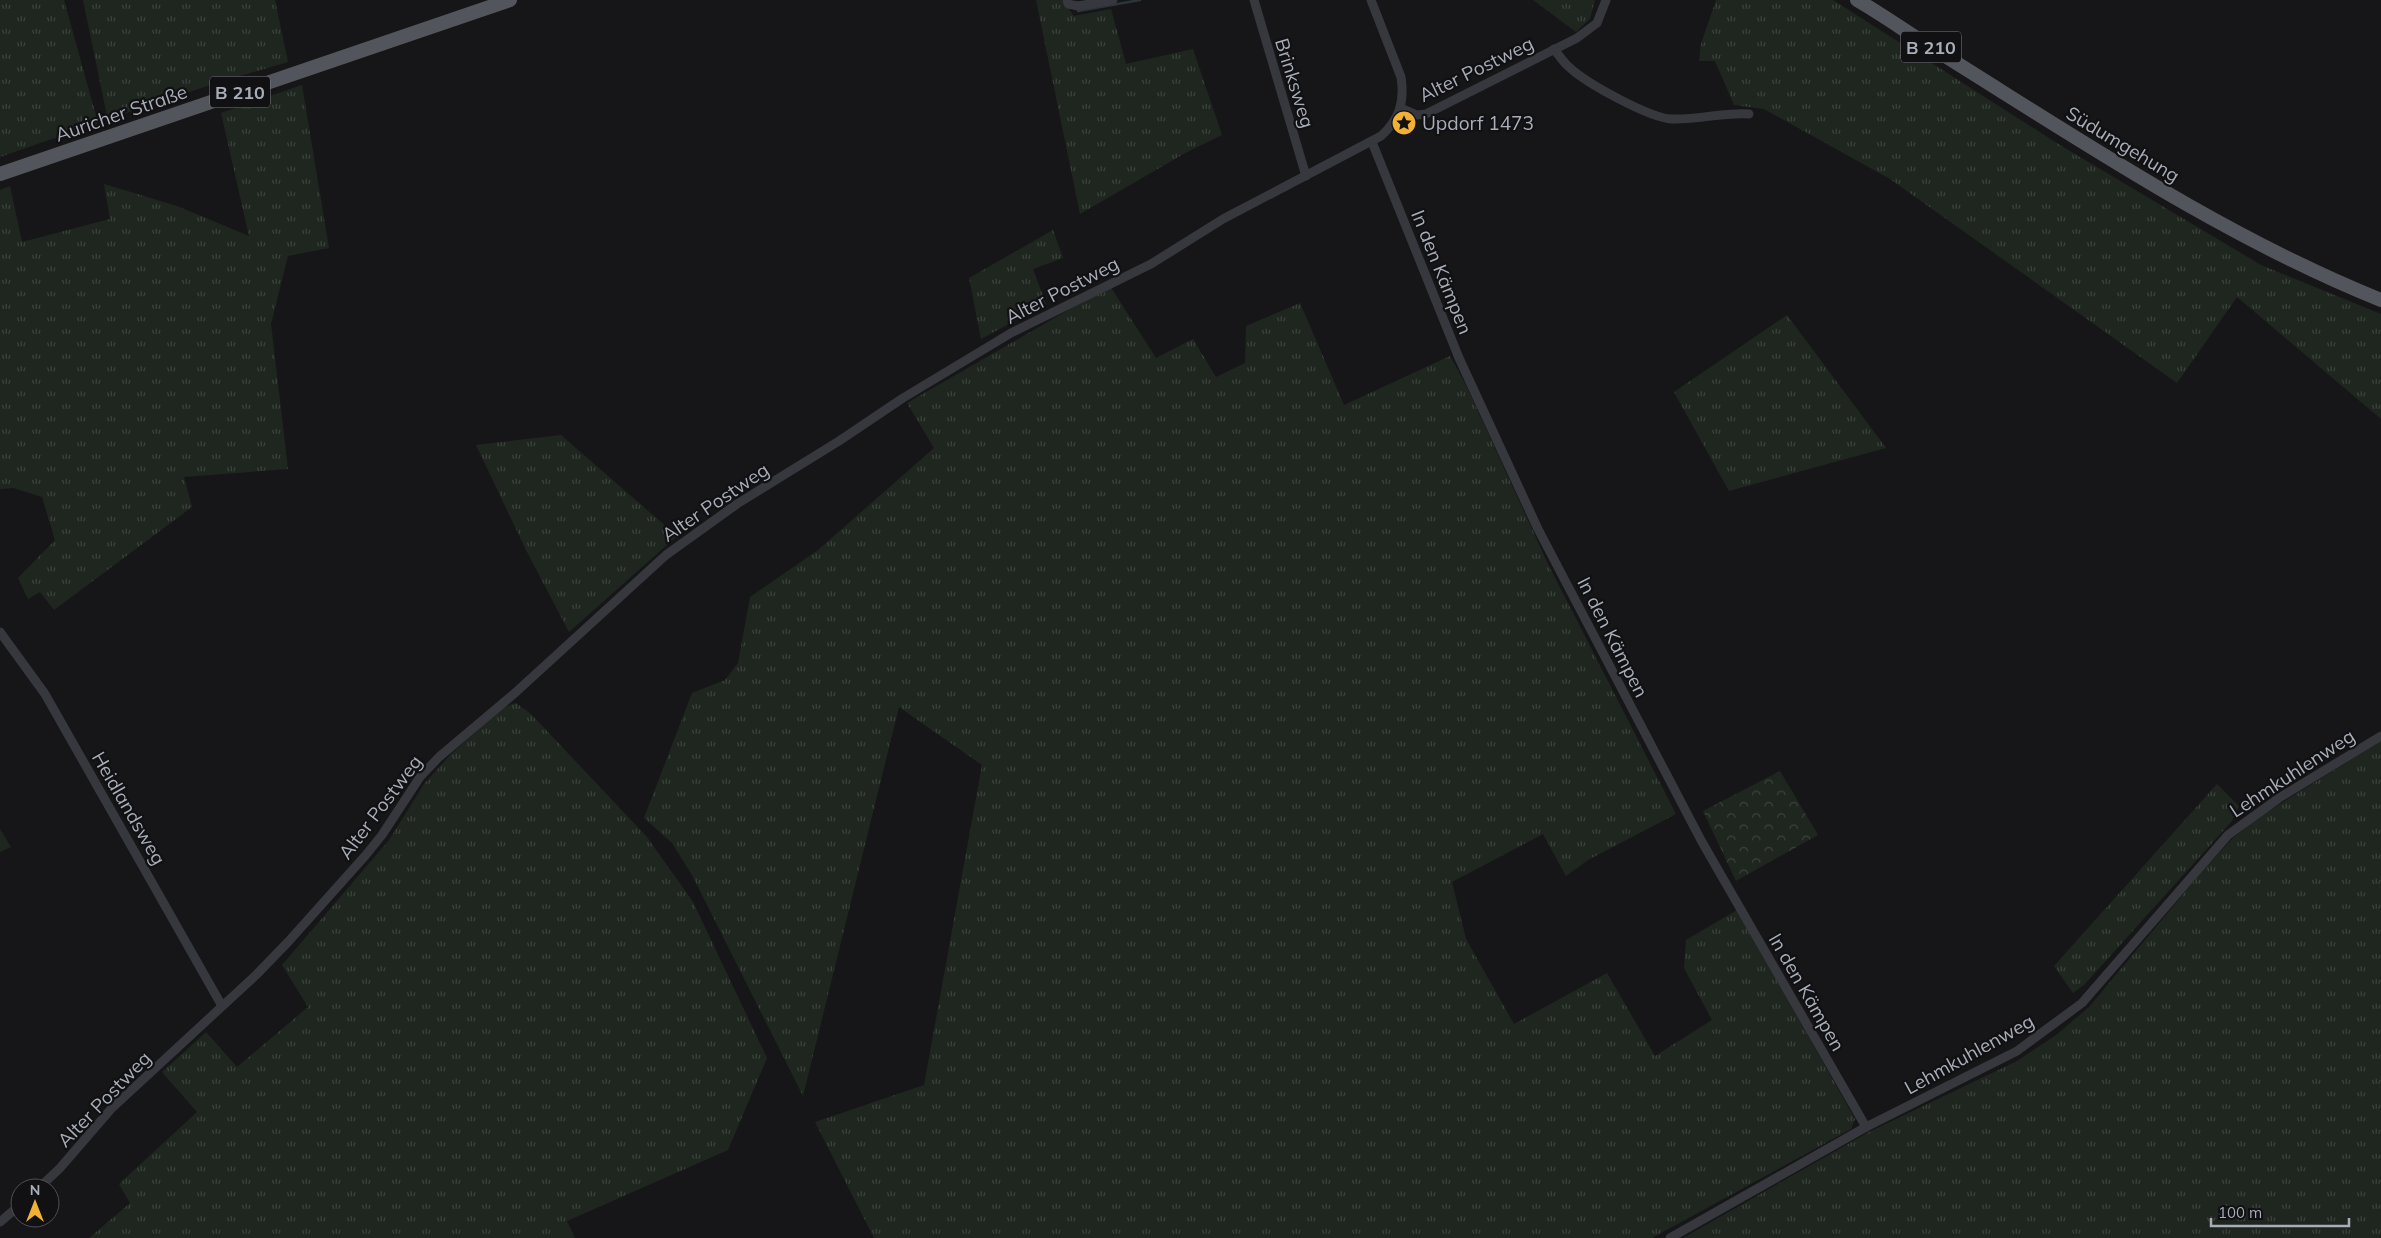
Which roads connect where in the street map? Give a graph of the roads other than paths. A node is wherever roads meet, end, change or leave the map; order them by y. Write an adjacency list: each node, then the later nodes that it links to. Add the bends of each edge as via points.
1 (510, 0): 12 (main road, Auricher Straße / B 210)
2 (1067, 0): 3 (street, via 1068,4 1078,6)
3 (1113, 0)
4 (1254, 0): 13 (street, Brinksweg)
5 (1372, 0): 9 (street, via 1403,89)
6 (1606, 0): 8 (street, Alter Postweg, via 1597,23 1590,30)
7 (1857, 0): 14 (main road, Südumgehung / B 210, via 2166,192 2279,253)
8 (1554, 49): 9 (street, Alter Postweg, via 1426,114 1417,115); 10 (street, Alter Postweg, via 1569,67 1587,80 1656,115 1683,119)
9 (1401, 108): 11 (street, Alter Postweg, via 1387,130)
10 (1749, 114)
11 (1372, 142): 13 (street, Alter Postweg); 18 (street, In den Kämpen, via 1460,358 1538,529 1702,842)
12 (0, 174)
13 (1306, 176): 17 (street, Alter Postweg, via 1223,219 1151,264 1011,333 737,504 666,555 516,692 439,757 420,777 365,856 288,942)
14 (2381, 300)
15 (0, 632): 17 (street, Heidlandsweg, via 45,694)
16 (2381, 736): 18 (street, Lehmkuhlenweg, via 2279,798 2228,835 2082,1003 2053,1026 2010,1055)
17 (222, 1006): 19 (street, Alter Postweg, via 111,1109)
18 (1866, 1127): 22 (street, Lehmkuhlenweg)
19 (50, 1178)
20 (10, 1214): 21 (street)
21 (0, 1222)
22 (1670, 1238)

